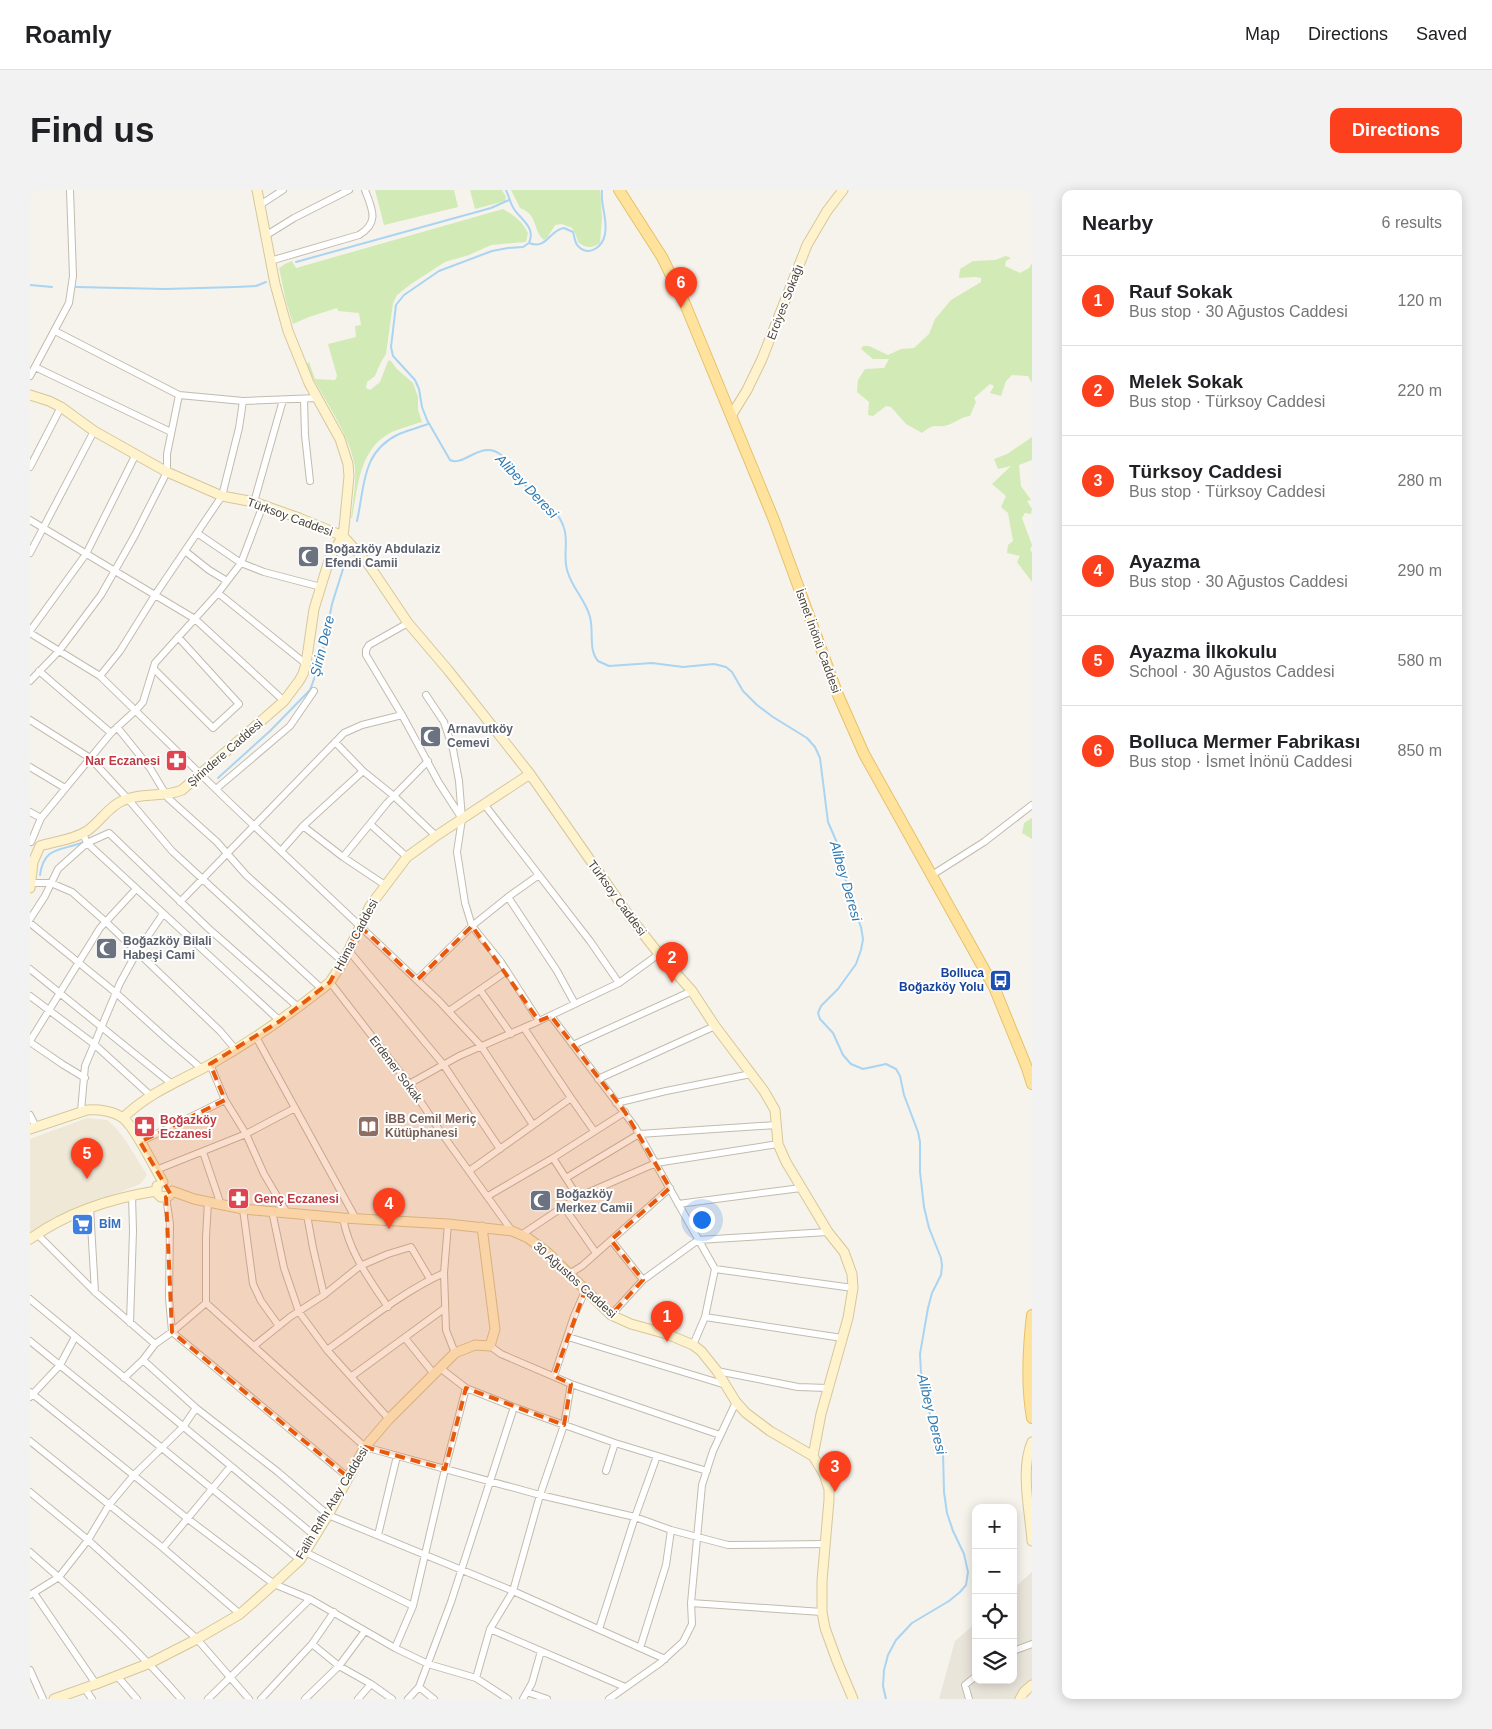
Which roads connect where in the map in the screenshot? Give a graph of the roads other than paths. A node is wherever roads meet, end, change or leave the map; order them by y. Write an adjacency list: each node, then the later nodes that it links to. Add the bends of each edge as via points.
1 (70, 190): 11 (street, via 73,276 69,303)
2 (257, 190): 8 (street)
3 (283, 190): 8 (street)
4 (349, 190): 9 (street)
5 (365, 190): 10 (street, via 373,215 367,230)
6 (620, 190): 21 (main road, İsmet İnönü Caddesi, via 669,271)
7 (843, 190): 21 (street, Erciyes Sokağı, via 807,246 762,359)
8 (260, 205): 9 (street)
9 (266, 236): 10 (street)
10 (270, 261): 16 (street, via 294,347)
11 (55, 331): 12 (street); 15 (street)
12 (35, 367): 13 (street); 23 (street)
13 (30, 376)
14 (30, 395): 20 (street, Türksoy Caddesi)
15 (178, 395): 19 (street); 23 (street)
16 (318, 398): 17 (street); 33 (street, via 340,439 348,464)
17 (304, 399): 18 (street); 27 (street)
18 (283, 400): 19 (street); 29 (street)
19 (243, 401): 28 (street)
20 (61, 407): 22 (street, Türksoy Caddesi); 25 (street)
21 (731, 416): 91 (main road, İsmet İnönü Caddesi, via 774,520 852,729)
22 (94, 431): 24 (street, Türksoy Caddesi); 31 (street)
23 (170, 432): 26 (street)
24 (135, 456): 26 (street, Türksoy Caddesi); 36 (street)
25 (30, 467)
26 (167, 472): 28 (street, Türksoy Caddesi); 38 (street)
27 (310, 481)
28 (222, 496): 29 (street, Türksoy Caddesi); 32 (street)
29 (258, 504): 33 (street, Türksoy Caddesi); 37 (street)
30 (30, 520): 31 (street)
31 (42, 528): 35 (street); 36 (street)
32 (197, 533): 34 (street); 37 (street)
33 (343, 536): 40 (street, Şirindere Caddesi, via 330,557); 44 (street, Türksoy Caddesi, via 369,565)
34 (184, 551): 39 (street); 42 (street)
35 (30, 553)
36 (86, 554): 38 (street); 45 (street)
37 (241, 563): 39 (street); 40 (street)
38 (115, 570): 42 (street); 47 (street, via 101,595)
39 (227, 581): 41 (street)
40 (321, 587): 48 (street, Şirindere Caddesi, via 314,609)
41 (218, 593): 43 (street); 48 (street)
42 (155, 595): 43 (street); 51 (street, via 120,651)
43 (195, 619): 46 (street); 55 (street)
44 (408, 624): 57 (street, via 369,645 366,653); 67 (street, Türksoy Caddesi)
45 (30, 632): 47 (street)
46 (178, 637): 49 (street, via 155,663); 49 (street, via 239,704 213,728)
47 (59, 651): 50 (street); 51 (street)
48 (306, 664): 55 (street, Şirindere Caddesi, via 303,674)
49 (154, 669): 56 (street, via 143,702)
50 (39, 671): 52 (street); 60 (street)
51 (100, 676): 56 (street)
52 (30, 681)
53 (314, 691): 69 (street, via 290,726)
54 (426, 695): 77 (street, via 444,722 453,749)
55 (284, 701): 66 (street, Şirindere Caddesi)
56 (136, 710): 59 (street); 66 (street)
57 (402, 715): 61 (street, via 344,732); 63 (street)
58 (30, 720): 62 (street)
59 (117, 727): 60 (street); 70 (street)
60 (111, 732): 62 (street)
61 (335, 742): 65 (street); 79 (street)
62 (90, 758): 68 (street); 72 (street)
63 (428, 761): 71 (street); 77 (street)
64 (30, 767): 68 (street)
65 (362, 771): 71 (street); 80 (street)
66 (201, 774): 69 (street); 70 (street, Şirindere Caddesi, via 182,790)
67 (530, 774): 73 (street, Hüma Caddesi); 106 (street, Türksoy Caddesi, via 602,880)
68 (65, 788): 76 (street)
69 (216, 789): 79 (street)
70 (166, 794): 72 (street, Şirindere Caddesi); 87 (street)
71 (394, 796): 78 (street); 82 (street)
72 (128, 799): 81 (street, Şirindere Caddesi, via 115,805); 92 (street, via 172,851)
73 (484, 804): 77 (street, Hüma Caddesi); 90 (street)
74 (1032, 805): 91 (street, via 984,842)
75 (30, 812): 76 (street)
76 (41, 818): 83 (street)
77 (462, 819): 82 (street, Hüma Caddesi); 103 (street, via 456,852)
78 (370, 824): 88 (street); 89 (street)
79 (254, 825): 86 (street); 87 (street)
80 (303, 826): 86 (street); 88 (street)
81 (83, 834): 84 (street); 85 (street, Şirindere Caddesi)
82 (436, 836): 89 (street, Hüma Caddesi)
83 (30, 842): 85 (street)
84 (87, 844): 93 (street, via 58,869); 96 (street); 98 (street, via 109,833)
85 (40, 846): 94 (street, via 33,862)
86 (281, 851): 102 (street)
87 (227, 854): 92 (street); 107 (street)
88 (343, 857): 95 (street)
89 (407, 857): 95 (street, Hüma Caddesi)
90 (539, 875): 97 (street); 113 (street)
91 (932, 875): 144 (main road, İsmet İnönü Caddesi, via 994,987)
92 (202, 880): 98 (street); 114 (street)
93 (51, 883): 94 (street); 100 (street); 101 (street, via 72,892)
94 (30, 884)
95 (385, 885): 102 (street, Hüma Caddesi)
96 (136, 889): 99 (street); 101 (street)
97 (508, 897): 103 (street); 120 (street)
98 (180, 902): 121 (street)
99 (163, 914): 105 (street); 125 (street)
100 (30, 921): 108 (street)
101 (106, 922): 105 (street); 108 (street)
102 (360, 926): 104 (street, Hüma Caddesi); 111 (street)
103 (472, 926): 110 (street); 111 (street)
104 (349, 951): 107 (street, Hüma Caddesi); 137 (street)
105 (137, 952): 117 (street); 136 (street)
106 (659, 954): 113 (street); 116 (street, Türksoy Caddesi)
107 (343, 962): 112 (street, Hüma Caddesi)
108 (78, 963): 117 (street); 118 (street)
109 (30, 969): 118 (street)
110 (507, 972): 115 (street); 126 (street)
111 (417, 980): 123 (street)
112 (330, 982): 114 (street, Hüma Caddesi); 143 (street, Erdener Sokak)
113 (619, 982): 120 (street)
114 (322, 989): 121 (street, Hüma Caddesi)
115 (480, 990): 123 (street); 130 (street)
116 (692, 991): 127 (street, Türksoy Caddesi); 134 (street)
117 (116, 993): 128 (street); 138 (street, via 168,1040)
118 (60, 994): 122 (street); 128 (street)
119 (30, 996): 122 (street)
120 (575, 1004): 124 (street)
121 (298, 1007): 125 (street, Hüma Caddesi)
122 (49, 1011): 132 (street); 133 (street)
123 (449, 1011): 135 (street)
124 (551, 1016): 126 (street); 134 (street)
125 (280, 1021): 131 (street, Hüma Caddesi)
126 (539, 1021): 129 (street)
127 (715, 1026): 139 (street, Türksoy Caddesi); 141 (street)
128 (101, 1027): 133 (street); 142 (street)
129 (524, 1028): 130 (street); 146 (street)
130 (511, 1034): 135 (street)
131 (256, 1037): 136 (street, Hüma Caddesi); 149 (street)
132 (30, 1042): 140 (street)
133 (94, 1044): 140 (street, via 85,1066); 145 (street)
134 (573, 1045): 141 (street)
135 (481, 1046): 137 (street); 154 (street)
136 (236, 1050): 138 (street, Hüma Caddesi)
137 (443, 1064): 143 (street); 162 (street)
138 (206, 1067): 142 (street, Hüma Caddesi); 147 (street)
139 (751, 1074): 148 (street); 155 (street, Türksoy Caddesi, via 775,1110)
140 (85, 1078): 150 (street)
141 (598, 1079): 148 (street)
142 (172, 1084): 145 (street, Hüma Caddesi)
143 (409, 1084): 167 (street, Erdener Sokak)
144 (1032, 1084)
145 (151, 1096): 153 (street, Hüma Caddesi)
146 (571, 1098): 154 (street); 157 (street)
147 (225, 1100): 158 (street); 160 (street)
148 (616, 1103): 151 (street)
149 (295, 1108): 158 (street); 187 (street)
150 (81, 1111): 153 (street, via 96,1110); 156 (street)
151 (624, 1112): 157 (street); 159 (street)
152 (30, 1115): 156 (street)
153 (123, 1118): 160 (street)
154 (533, 1125): 162 (street)
155 (776, 1125): 159 (street); 161 (street, Türksoy Caddesi)
156 (33, 1128)
157 (594, 1131): 164 (street)
158 (246, 1134): 163 (street); 184 (street)
159 (639, 1134): 165 (street); 168 (street)
160 (140, 1142): 166 (street)
161 (778, 1144): 165 (street); 171 (street, Türksoy Caddesi)
162 (500, 1149): 167 (street)
163 (202, 1152): 166 (street); 178 (street)
164 (552, 1158): 168 (street); 175 (street)
165 (656, 1163): 170 (street); 176 (street)
166 (156, 1170): 169 (street)
167 (469, 1171): 175 (street, Erdener Sokak)
168 (566, 1178): 176 (street)
169 (163, 1182): 172 (street); 173 (street, via 170,1184)
170 (670, 1188): 179 (street); 194 (street)
171 (801, 1188): 179 (street); 191 (street, Türksoy Caddesi)
172 (156, 1190): 173 (street, via 161,1197); 174 (street)
173 (169, 1194): 177 (street, 30 Ağustos Caddesi); 217 (street)
174 (132, 1195): 181 (street); 215 (street)
175 (488, 1196): 190 (street, Erdener Sokak)
176 (578, 1197): 180 (street)
177 (208, 1202): 178 (street, 30 Ağustos Caddesi); 208 (street)
178 (222, 1204): 182 (street, 30 Ağustos Caddesi)
179 (678, 1204): 195 (street)
180 (564, 1206): 192 (street); 196 (street)
181 (90, 1208): 193 (street); 205 (street)
182 (243, 1209): 183 (street, 30 Ağustos Caddesi); 216 (street, via 252,1284)
183 (272, 1211): 184 (street, 30 Ağustos Caddesi); 211 (street, via 284,1268)
184 (287, 1213): 185 (street, 30 Ağustos Caddesi)
185 (308, 1215): 186 (street, 30 Ağustos Caddesi); 206 (street)
186 (343, 1218): 187 (street, 30 Ağustos Caddesi); 197 (street)
187 (356, 1219): 188 (street, 30 Ağustos Caddesi)
188 (448, 1224): 189 (street, 30 Ağustos Caddesi); 199 (street)
189 (482, 1228): 190 (street, 30 Ağustos Caddesi); 226 (street, via 495,1329)
190 (512, 1230): 192 (street, 30 Ağustos Caddesi)
191 (828, 1232): 195 (street); 203 (street, Türksoy Caddesi, via 850,1264)
192 (521, 1235): 200 (street, 30 Ağustos Caddesi, via 535,1242)
193 (34, 1236): 205 (street)
194 (611, 1240): 196 (street); 202 (street)
195 (698, 1240): 198 (street); 202 (street)
196 (596, 1253): 200 (street)
197 (360, 1266): 201 (street, via 411,1247); 206 (street); 209 (street)
198 (716, 1269): 203 (street); 214 (street)
199 (444, 1273): 201 (street); 210 (street)
200 (568, 1274): 204 (street, 30 Ağustos Caddesi)
201 (430, 1279): 209 (street)
202 (643, 1280): 212 (street)
203 (853, 1288): 221 (street, Türksoy Caddesi)
204 (585, 1291): 212 (street, 30 Ağustos Caddesi); 219 (street)
205 (95, 1292): 215 (street)
206 (324, 1295): 211 (street)
207 (30, 1299): 218 (street)
208 (206, 1303): 217 (street); 225 (street)
209 (388, 1307): 227 (street)
210 (445, 1308): 220 (street); 228 (street, via 446,1330)
211 (299, 1312): 216 (street); 227 (street)
212 (611, 1315): 224 (street, 30 Ağustos Caddesi)
213 (1032, 1315): 236 (main road)
214 (705, 1317): 221 (street); 224 (street)
215 (130, 1323): 223 (street)
216 (278, 1326): 225 (street)
217 (172, 1332): 223 (street); 264 (street)
218 (75, 1337): 230 (street); 235 (street)
219 (568, 1337): 234 (street); 238 (street)
220 (404, 1338): 231 (street); 233 (street)
221 (842, 1338): 240 (street, Türksoy Caddesi)
222 (30, 1341): 230 (street)
223 (155, 1344): 229 (street)
224 (693, 1344): 232 (street, 30 Ağustos Caddesi)
225 (254, 1346): 253 (street)
226 (490, 1346): 228 (street, Falih Rıfhı Atay Caddesi, via 475,1345); 234 (street, via 501,1354)
227 (327, 1350): 233 (street)
228 (455, 1353): 231 (street, Falih Rıfhı Atay Caddesi)
229 (143, 1360): 235 (street); 244 (street)
230 (60, 1365): 241 (street); 254 (street)
231 (437, 1371): 239 (street); 245 (street, Falih Rıfhı Atay Caddesi)
232 (717, 1371): 238 (street, 30 Ağustos Caddesi); 240 (street, via 798,1387)
233 (352, 1376): 245 (street)
234 (554, 1376): 237 (street)
235 (124, 1378): 248 (street)
236 (1030, 1383): 246 (main road)
237 (572, 1384): 247 (street); 249 (street)
238 (726, 1385): 242 (street, 30 Ağustos Caddesi)
239 (466, 1388): 243 (street); 260 (street)
240 (827, 1388): 257 (street, Türksoy Caddesi)
241 (31, 1394): 263 (street)
242 (736, 1402): 249 (street); 257 (street, 30 Ağustos Caddesi, via 757,1422)
243 (514, 1407): 247 (street); 265 (street)
244 (196, 1408): 248 (street); 270 (street)
245 (389, 1418): 253 (street, Falih Rıfhı Atay Caddesi)
246 (1032, 1418)
247 (564, 1425): 252 (street); 268 (street)
248 (184, 1427): 254 (street); 259 (street)
249 (720, 1435): 262 (street)
250 (30, 1440): 269 (street)
251 (1032, 1442): 258 (street)
252 (615, 1443): 256 (street); 261 (street)
253 (365, 1447): 255 (street); 264 (street, Falih Rıfhı Atay Caddesi)
254 (163, 1448): 263 (street); 266 (street)
255 (397, 1456): 260 (street); 274 (street)
256 (657, 1456): 262 (street); 271 (street)
257 (813, 1456): 279 (street, via 829,1489)
258 (1030, 1456): 278 (street, via 1026,1466)
259 (231, 1466): 266 (street); 275 (street)
260 (445, 1469): 265 (street); 282 (street)
261 (606, 1471)
262 (707, 1471): 276 (street, via 702,1485)
263 (134, 1475): 269 (street); 272 (street)
264 (349, 1478): 270 (street, Falih Rıfhı Atay Caddesi)
265 (490, 1481): 268 (street); 284 (street)
266 (213, 1489): 272 (street); 283 (street)
267 (30, 1492): 277 (street)
268 (540, 1495): 271 (street); 287 (street)
269 (109, 1505): 277 (street); 280 (street)
270 (328, 1515): 274 (street); 275 (street, Falih Rıfhı Atay Caddesi)
271 (635, 1517): 273 (street); 296 (street)
272 (188, 1519): 280 (street); 286 (street)
273 (671, 1530): 276 (street); 302 (street, via 666,1565)
274 (378, 1535): 282 (street)
275 (314, 1536): 283 (street, Falih Rıfhı Atay Caddesi)
276 (697, 1537): 279 (street, via 728,1545); 290 (street)
277 (88, 1540): 285 (street); 298 (street)
278 (1032, 1541)
279 (826, 1544): 293 (street)
280 (163, 1548): 294 (street)
281 (30, 1552): 285 (street)
282 (425, 1555): 284 (street); 291 (street)
283 (302, 1556): 286 (street, Falih Rıfhı Atay Caddesi); 291 (street)
284 (462, 1570): 287 (street); 307 (street)
285 (59, 1577): 288 (street); 306 (street)
286 (274, 1584): 289 (street); 294 (street, Falih Rıfhı Atay Caddesi)
287 (513, 1591): 295 (street); 296 (street)
288 (32, 1594): 314 (street)
289 (310, 1599): 292 (street); 311 (street)
290 (691, 1603): 293 (street); 305 (street, via 692,1624 683,1642)
291 (413, 1606): 301 (street)
292 (334, 1612): 297 (street); 299 (street)
293 (822, 1612): 338 (street, via 825,1628)
294 (240, 1614): 298 (street, Falih Rıfhı Atay Caddesi)
295 (490, 1629): 304 (street); 312 (street)
296 (599, 1629): 302 (street)
297 (365, 1632): 301 (street); 308 (street)
298 (197, 1639): 306 (street, Falih Rıfhı Atay Caddesi); 311 (street)
299 (312, 1644): 308 (street); 328 (street)
300 (1032, 1644): 303 (street)
301 (395, 1648): 307 (street)
302 (640, 1648): 305 (street)
303 (1017, 1650)
304 (541, 1651): 319 (street); 320 (street)
305 (665, 1659): 319 (street)
306 (150, 1663): 310 (street, Falih Rıfhı Atay Caddesi); 325 (street)
307 (428, 1664): 312 (street); 317 (street)
308 (339, 1666): 315 (street); 329 (street)
309 (30, 1670): 321 (street)
310 (117, 1676): 314 (street, Falih Rıfhı Atay Caddesi); 324 (street)
311 (230, 1677): 326 (street); 327 (street)
312 (476, 1678): 334 (street)
313 (972, 1679): 339 (street, via 965,1685)
314 (96, 1684): 318 (street, Falih Rıfhı Atay Caddesi)
315 (371, 1684): 330 (street); 331 (street)
316 (1032, 1685): 340 (street)
317 (419, 1687): 332 (street); 333 (street)
318 (85, 1688): 322 (street, Falih Rıfhı Atay Caddesi); 323 (street)
319 (625, 1688): 337 (street)
320 (527, 1692): 335 (street); 336 (street)
321 (43, 1699)
322 (54, 1699)
323 (92, 1699)
324 (137, 1699)
325 (181, 1699)
326 (208, 1699)
327 (249, 1699)
328 (260, 1699)
329 (305, 1699)
330 (358, 1699)
331 (392, 1699)
332 (408, 1699)
333 (434, 1699)
334 (508, 1699)
335 (523, 1699)
336 (546, 1699)
337 (609, 1699)
338 (853, 1699)
339 (969, 1699)
340 (1020, 1699)

